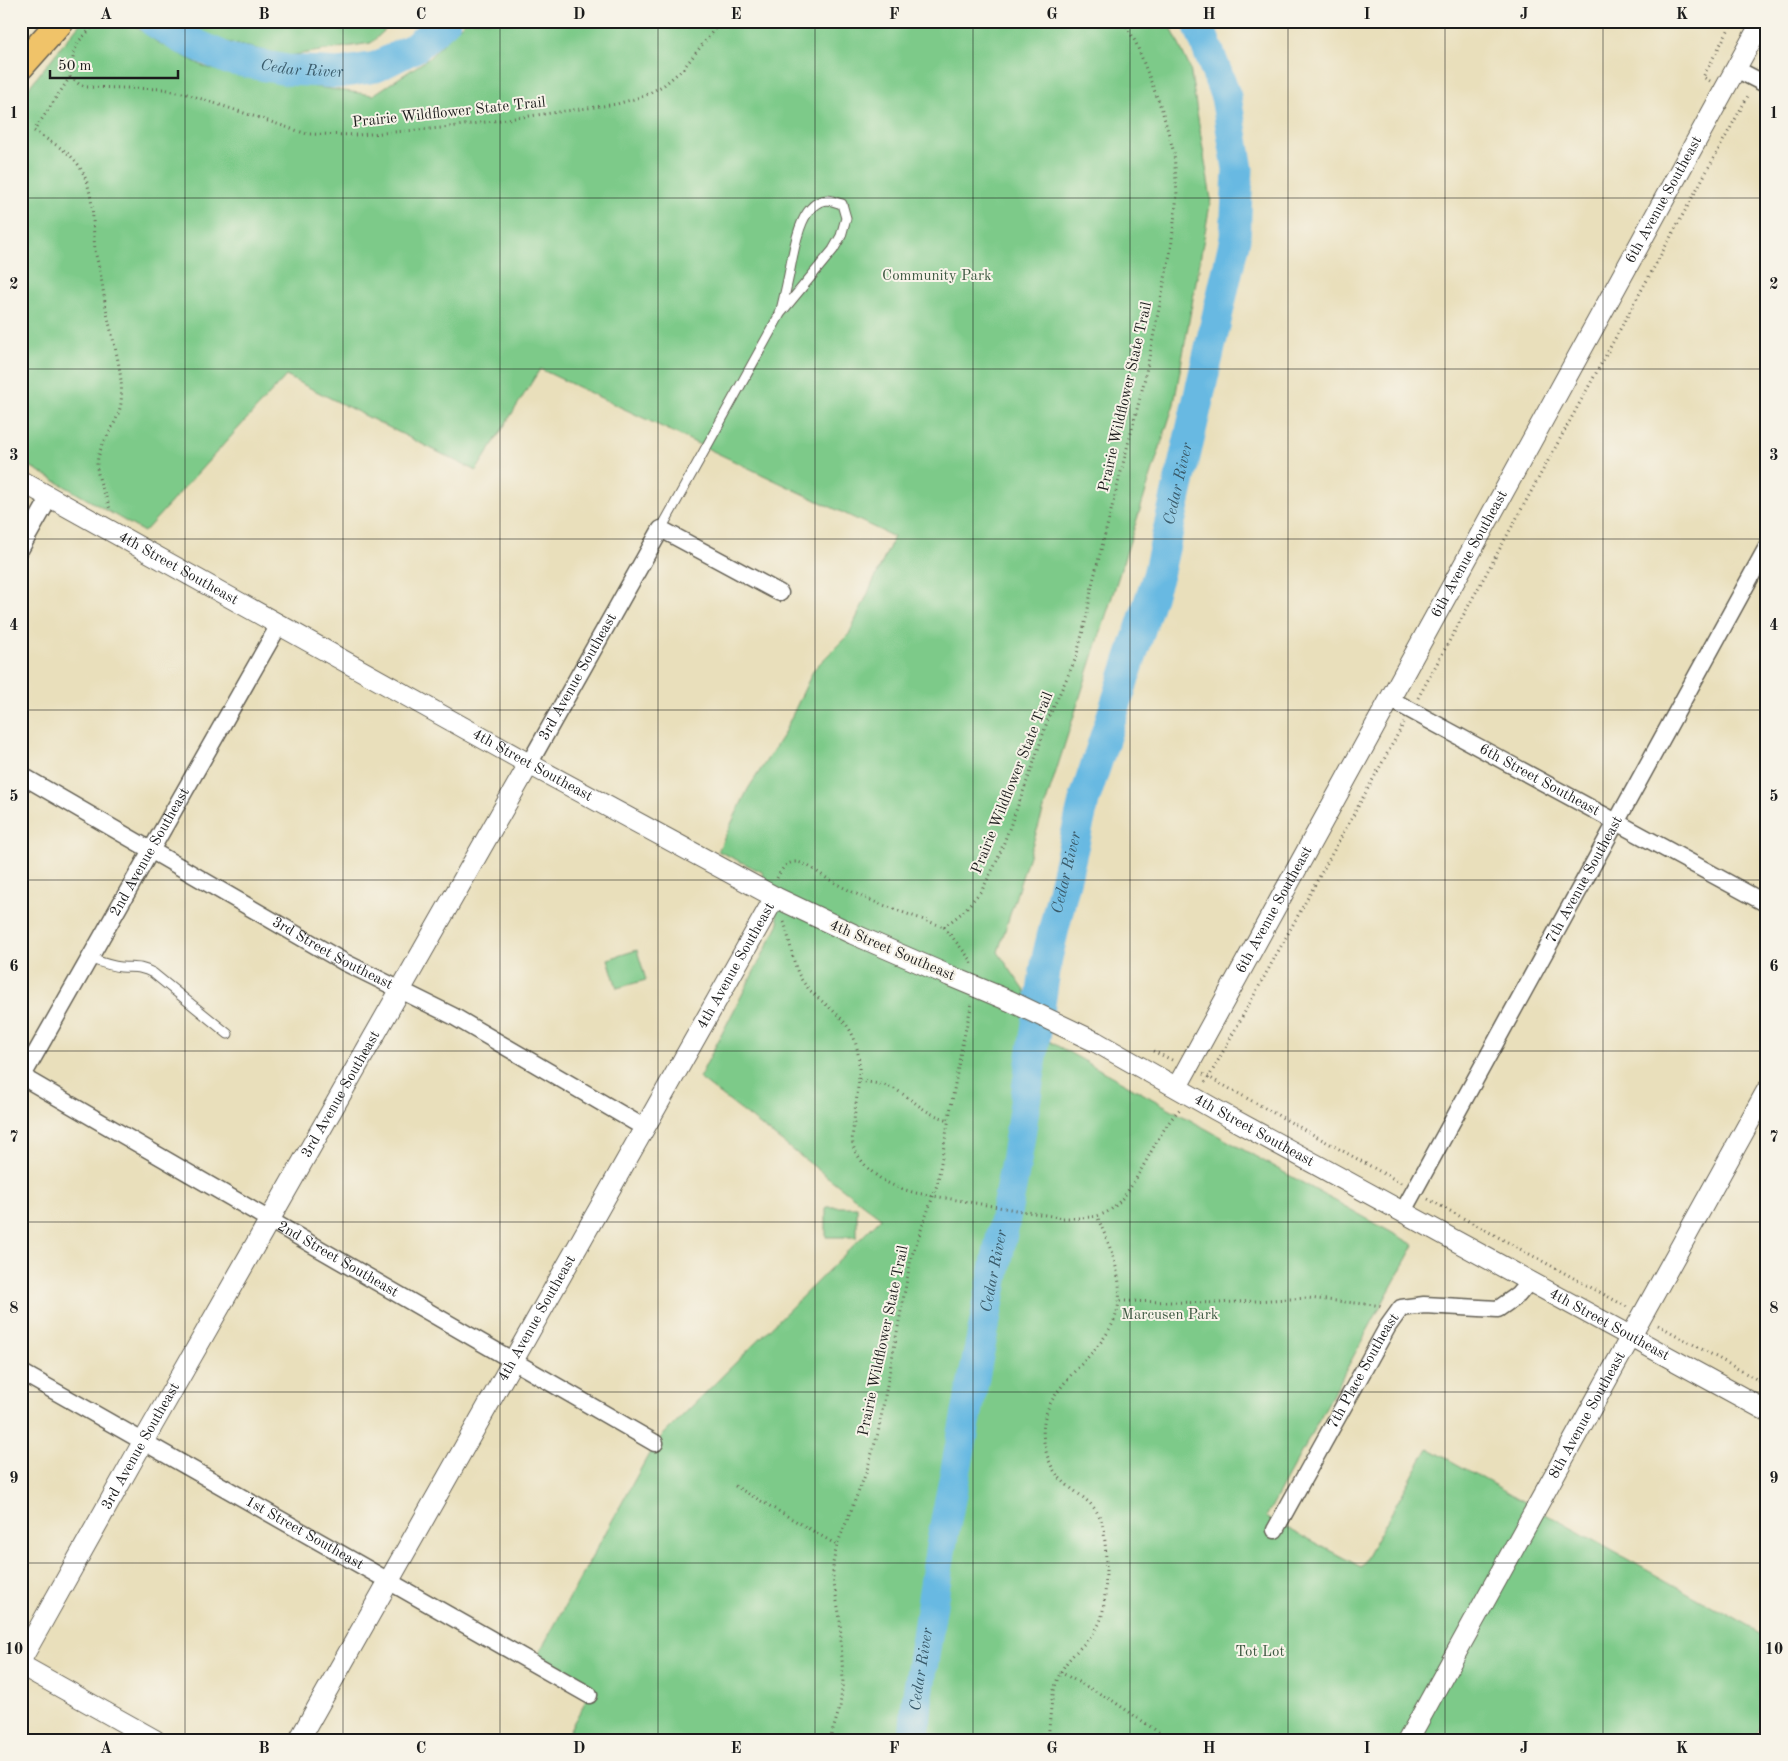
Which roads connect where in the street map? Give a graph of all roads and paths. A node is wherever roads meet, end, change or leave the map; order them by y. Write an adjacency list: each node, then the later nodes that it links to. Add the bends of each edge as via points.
1 (98, 21): 9 (path, via 79,41)
2 (721, 21): 9 (path, Prairie Wildflower State Trail, via 684,69 644,96 617,104 442,128 358,135 307,134 187,94 163,89 86,87)
3 (1124, 21): 29 (path, Prairie Wildflower State Trail, via 1162,110 1174,153 1177,195 1172,249 1144,382 1076,658 1048,719 997,861 982,890 964,912)
4 (1733, 21): 10 (path)
5 (1762, 21): 8 (street, 6th Avenue Southeast)
6 (59, 23): 7 (main road)
7 (21, 66)
8 (1736, 69): 11 (street); 21 (street, 6th Avenue Southeast)
9 (70, 77): 16 (path, via 34,131 71,156 88,183 91,198 95,250 106,313 119,361 121,387 116,421 97,464)
10 (1703, 77)
11 (1762, 83): 22 (path)
12 (780, 314): 12 (lane, via 842,236 846,218 842,204 827,200 814,205 801,224); 15 (lane)
13 (21, 481): 14 (street, 4th Street Southeast)
14 (50, 497): 16 (street, 4th Street Southeast); 18 (street)
15 (661, 528): 19 (street); 23 (street, 3rd Avenue Southeast)
16 (113, 533): 20 (street, 4th Street Southeast)
17 (1767, 547): 25 (street, 7th Avenue Southeast)
18 (21, 548)
19 (780, 593)
20 (279, 625): 23 (street, 4th Street Southeast); 26 (street, 2nd Avenue Southeast)
21 (1390, 699): 22 (street, 6th Street Southeast); 39 (street, 6th Avenue Southeast)
22 (1411, 710): 25 (street, 6th Street Southeast); 36 (path)
23 (529, 764): 27 (street, 4th Street Southeast); 32 (street, 3rd Avenue Southeast)
24 (21, 775): 26 (street, 3rd Street Southeast)
25 (1616, 822): 28 (street, 6th Street Southeast); 42 (street, 7th Avenue Southeast)
26 (151, 849): 30 (street, 2nd Avenue Southeast); 32 (street, 3rd Street Southeast, via 344,962)
27 (775, 898): 29 (path, via 777,877 784,866 799,862 870,899); 37 (path, via 790,939 794,966 804,983 841,1018 853,1035); 39 (street, 4th Street Southeast, bridge, via 1062,1024); 41 (street, 4th Avenue Southeast)
28 (1767, 904)
29 (944, 927): 31 (path, via 970,959)
30 (89, 958): 34 (lane, via 121,967 142,967 153,973); 35 (street, 2nd Avenue Southeast)
31 (972, 967)
32 (401, 990): 41 (street, 3rd Street Southeast, via 453,1016); 45 (street, 3rd Avenue Southeast)
33 (972, 997): 40 (path, Prairie Wildflower State Trail)
34 (228, 1034)
35 (22, 1077): 45 (street, 2nd Street Southeast)
36 (1209, 1077): 39 (path); 42 (path)
37 (860, 1081): 40 (path, via 898,1090 936,1117); 44 (path, bridge, via 852,1136 854,1148 861,1161 886,1184 916,1193 1063,1218)
38 (1767, 1090): 49 (street, 8th Avenue Southeast)
39 (1185, 1092): 43 (street, 4th Street Southeast); 44 (path, via 1122,1199 1108,1212)
40 (950, 1120): 59 (path, Prairie Wildflower State Trail, via 937,1185 910,1258 878,1433)
41 (645, 1128): 51 (street, 4th Avenue Southeast)
42 (1414, 1191): 43 (street, 7th Avenue Southeast); 49 (path)
43 (1402, 1213): 46 (street, 4th Street Southeast)
44 (1097, 1216): 47 (path, via 1112,1253)
45 (270, 1219): 51 (street, 2nd Street Southeast); 55 (street, 3rd Avenue Southeast)
46 (1529, 1282): 48 (street, 7th Place Southeast, via 1518,1295 1498,1309 1424,1304); 50 (street, 4th Street Southeast)
47 (1120, 1301): 48 (path, via 1218,1303 1308,1298); 63 (path, via 1110,1329 1055,1395 1044,1423 1045,1444 1058,1476 1096,1508 1104,1531 1106,1561 1101,1619 1087,1642)
48 (1401, 1308): 58 (street, 7th Place Southeast)
49 (1643, 1315): 50 (street, 8th Avenue Southeast); 53 (path)
50 (1630, 1338): 54 (street, 4th Street Southeast); 70 (street, 8th Avenue Southeast)
51 (513, 1360): 56 (street, 2nd Street Southeast); 60 (street, 4th Avenue Southeast)
52 (21, 1372): 55 (street, 1st Street Southeast)
53 (1767, 1385)
54 (1767, 1411)
55 (143, 1442): 60 (street, 1st Street Southeast); 61 (street, 3rd Avenue Southeast)
56 (655, 1443)
57 (735, 1486): 59 (path)
58 (1275, 1530)
59 (837, 1545): 67 (path, Prairie Wildflower State Trail, via 833,1578 840,1619 843,1680 840,1708)
60 (389, 1582): 64 (street, 1st Street Southeast); 66 (street, 4th Avenue Southeast)
61 (21, 1660)
62 (21, 1665): 65 (street)
63 (1060, 1672): 68 (path, via 1054,1687); 69 (path, via 1113,1701)
64 (589, 1695)
65 (155, 1740)
66 (298, 1740)
67 (830, 1740)
68 (1048, 1740)
69 (1170, 1740)
70 (1408, 1740)

